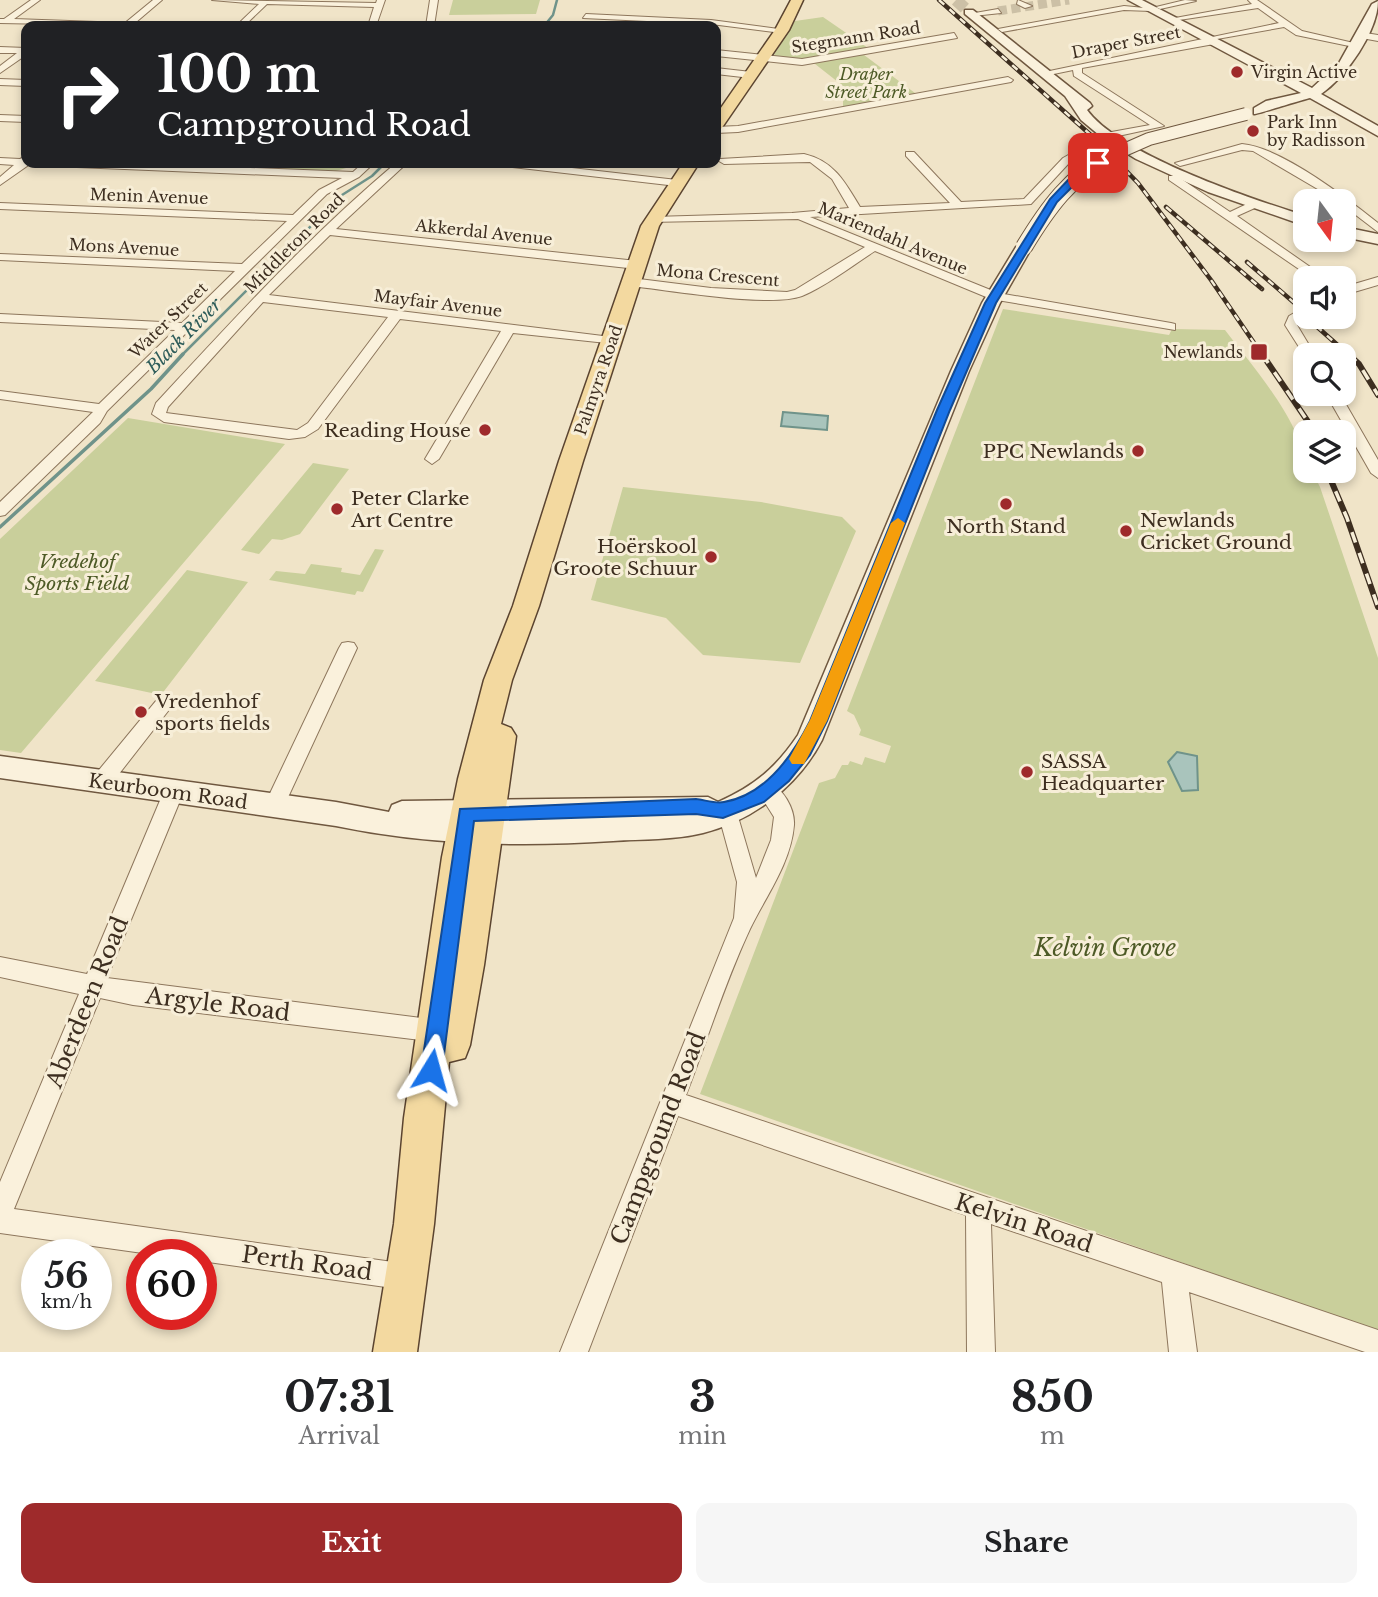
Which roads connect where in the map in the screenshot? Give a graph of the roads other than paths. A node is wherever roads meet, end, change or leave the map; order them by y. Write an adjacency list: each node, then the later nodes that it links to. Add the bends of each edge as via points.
1 (36, 0): 16 (street)
2 (158, 0): 17 (street)
3 (216, 0): 7 (street)
4 (434, 0): 20 (street)
5 (797, 0): 27 (main road)
6 (1134, 0): 12 (main road)
7 (266, 1): 10 (street); 18 (street)
8 (1192, 1): 12 (street)
9 (1255, 2): 15 (street); 25 (street)
10 (380, 3): 19 (street)
11 (1378, 4): 31 (main road)
12 (1156, 8): 26 (street, via 1125,8); 32 (main road)
13 (999, 11): 14 (street)
14 (971, 13): 41 (main road)
15 (1179, 18)
16 (3, 21): 23 (street)
17 (132, 21)
18 (245, 21)
19 (374, 21)
20 (431, 21)
21 (585, 21): 22 (street, via 588,12)
22 (699, 21)
23 (21, 22)
24 (721, 23): 27 (street)
25 (1284, 24): 31 (street, via 1305,34); 32 (street)
26 (1002, 29)
27 (782, 30): 37 (main road)
28 (1271, 33): 32 (street)
29 (954, 36): 37 (street, Stegmann Road, via 802,62)
30 (1378, 38): 31 (street)
31 (1357, 39): 46 (main road, via 1342,66 1343,80)
32 (1217, 40): 38 (street, Draper Street); 46 (main road)
33 (0, 50): 34 (street)
34 (21, 51)
35 (721, 54): 37 (street, Stegmann Road)
36 (21, 55): 39 (street)
37 (762, 59): 42 (main road)
38 (1078, 67): 41 (street, Draper Street); 53 (street, via 1077,74 1159,126)
39 (0, 70)
40 (721, 72): 42 (street)
41 (1044, 73): 53 (main road, via 1083,113)
42 (751, 75): 49 (main road)
43 (1008, 80): 51 (street, via 738,129)
44 (0, 82): 45 (street)
45 (21, 83)
46 (1314, 94): 50 (main road); 52 (main road); 94 (main road, bridge, via 1144,141 1098,163 1060,193)
47 (0, 118): 48 (street)
48 (21, 119)
49 (721, 120)
50 (1378, 125)
51 (721, 128)
52 (1378, 132)
53 (1114, 134): 71 (main road, via 1158,163)
54 (1083, 151): 73 (street, via 1061,165 1027,202)
55 (910, 154): 73 (street)
56 (0, 161): 57 (street)
57 (21, 161)
58 (724, 161): 74 (street, via 816,159 834,174)
59 (1180, 163): 70 (street, via 1242,147 1261,150)
60 (21, 164): 68 (street)
61 (230, 168): 66 (street)
62 (363, 168): 66 (street, Water Street)
63 (397, 168): 84 (street, Middleton Road)
64 (546, 168): 69 (street)
65 (688, 168): 69 (main road, Palmyra Road)
66 (355, 175): 79 (street, Water Street, via 323,192)
67 (1173, 178): 77 (street)
68 (0, 182)
69 (677, 183): 81 (main road, Palmyra Road)
70 (1328, 189)
71 (1253, 205): 77 (street); 78 (main road)
72 (0, 206): 79 (street, Menin Avenue)
73 (959, 206): 74 (street)
74 (856, 210): 75 (street)
75 (831, 212): 76 (street); 82 (street, via 817,216)
76 (789, 215): 81 (street, Mariendahl Avenue); 82 (street, Mariendahl Avenue)
77 (1229, 216): 89 (street)
78 (1293, 217)
79 (296, 218): 90 (street, Water Street)
80 (1356, 219): 83 (street)
81 (653, 220): 91 (main road, Palmyra Road)
82 (818, 224): 87 (street, Mariendahl Avenue)
83 (1378, 229)
84 (328, 231): 91 (street, Akkerdal Avenue); 95 (street, Middleton Road)
85 (1356, 234): 86 (main road)
86 (1378, 239)
87 (872, 248): 91 (street, Mona Crescent, via 787,296 711,292); 94 (street, Mariendahl Avenue)
88 (0, 257): 90 (street, Mons Avenue)
89 (1302, 266)
90 (246, 268): 98 (street, Water Street)
91 (634, 274): 101 (main road, Palmyra Road)
92 (1378, 281): 93 (street)
93 (1356, 287)
94 (995, 296): 99 (street, Mariendahl Avenue); 112 (main road, via 943,410 818,721 800,756)
95 (260, 298): 96 (street, Mayfair Avenue); 96 (street, Middleton Road, via 161,406 159,414 289,435 304,432)
96 (396, 315): 100 (street, Mayfair Avenue)
97 (0, 318): 98 (street)
98 (185, 327): 104 (street, Water Street)
99 (1171, 327)
100 (508, 330): 101 (street, Mayfair Avenue); 105 (street)
101 (611, 341): 116 (main road, Palmyra Road, via 498,680)
102 (0, 395): 104 (street)
103 (1340, 406): 106 (street)
104 (102, 409): 107 (street, Water Street)
105 (432, 458)
106 (1378, 473)
107 (0, 511)
108 (348, 648): 114 (street)
109 (166, 701): 111 (street)
110 (0, 767): 111 (main road, Keurboom Road)
111 (101, 782): 113 (main road, Keurboom Road)
112 (767, 790): 115 (main road); 117 (street, Campground Road, via 783,814 783,834 754,907)
113 (174, 791): 114 (main road, Keurboom Road); 119 (street, Aberdeen Road)
114 (274, 806): 116 (main road, Keurboom Road, via 383,824)
115 (725, 810): 116 (main road, via 703,821 675,825); 117 (street, Campground Road, via 747,882)
116 (476, 824): 120 (main road); 125 (main road, via 461,999)
117 (742, 923): 121 (street, Campground Road)
118 (0, 967): 119 (street, Argyle Road)
119 (93, 987): 120 (street, Argyle Road); 123 (street, Aberdeen Road)
120 (436, 1031): 125 (main road)
121 (671, 1102): 122 (street, Kelvin Road); 130 (street, Campground Road)
122 (978, 1208): 126 (street, Kelvin Road); 131 (street)
123 (0, 1212)
124 (0, 1220): 127 (street, Perth Road)
125 (414, 1224): 127 (main road)
126 (1174, 1272): 128 (street, Kelvin Road); 132 (street)
127 (407, 1277): 129 (main road)
128 (1378, 1343)
129 (395, 1352)
130 (574, 1352)
131 (981, 1352)
132 (1183, 1352)

